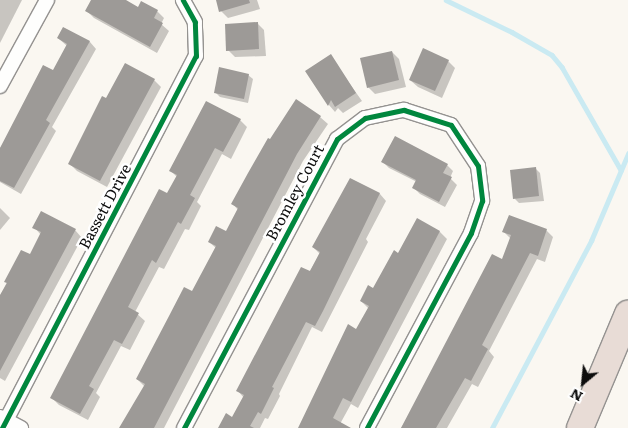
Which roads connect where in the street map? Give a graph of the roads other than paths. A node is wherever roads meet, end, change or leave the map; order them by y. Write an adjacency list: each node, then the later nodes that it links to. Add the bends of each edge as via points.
1 (47, 0): 3 (street)
2 (183, 0): 6 (street, Bassett Drive, via 195,22 196,56)
3 (0, 86)
4 (628, 314): 10 (highway)
5 (628, 342): 10 (highway)
6 (3, 422): 7 (street)
7 (20, 428)
8 (184, 428): 9 (street, Bromley Court, via 337,139 365,118 404,110 451,126 478,166 482,200 471,233)
9 (368, 428)
10 (581, 428)

